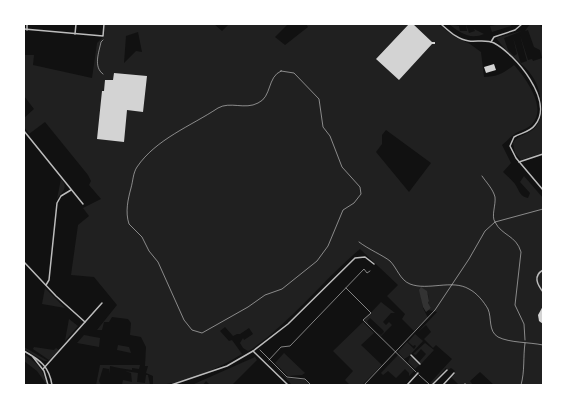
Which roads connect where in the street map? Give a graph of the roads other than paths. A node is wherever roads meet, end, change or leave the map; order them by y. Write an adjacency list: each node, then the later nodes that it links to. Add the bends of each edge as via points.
1 (27, 24): 6 (street)
2 (76, 24): 7 (street)
3 (104, 24): 7 (street, via 103,36)
4 (441, 24): 8 (street, via 463,40)
5 (522, 24): 8 (street, via 515,30 494,37)
6 (25, 30): 7 (street)
7 (75, 34)
8 (491, 42): 11 (street, via 524,70 539,100 538,122 531,129 512,139 510,146)
9 (24, 131): 12 (street)
10 (543, 154): 11 (street)
11 (519, 162): 13 (street)
12 (71, 190): 14 (street); 18 (street, via 58,200 49,280)
13 (543, 190)
14 (83, 204)
15 (24, 262): 18 (street)
16 (374, 264): 24 (street, via 365,257 355,258 288,324)
17 (543, 270): 19 (street, via 537,275)
18 (46, 285): 23 (street)
19 (543, 292)
20 (102, 303): 22 (street)
21 (91, 309): 22 (street)
22 (94, 312): 23 (street)
23 (85, 322): 29 (street)
24 (253, 351): 36 (street, via 227,366); 37 (street)
25 (24, 352): 27 (street)
26 (411, 355): 28 (street)
27 (32, 356): 29 (street); 30 (street)
28 (420, 364)
29 (46, 366): 30 (street); 35 (street)
30 (43, 369): 34 (street)
31 (447, 370): 39 (street)
32 (418, 373): 38 (street)
33 (454, 373): 40 (street)
34 (48, 385)
35 (52, 385)
36 (171, 385)
37 (288, 385)
38 (406, 385)
39 (431, 385)
40 (443, 385)

